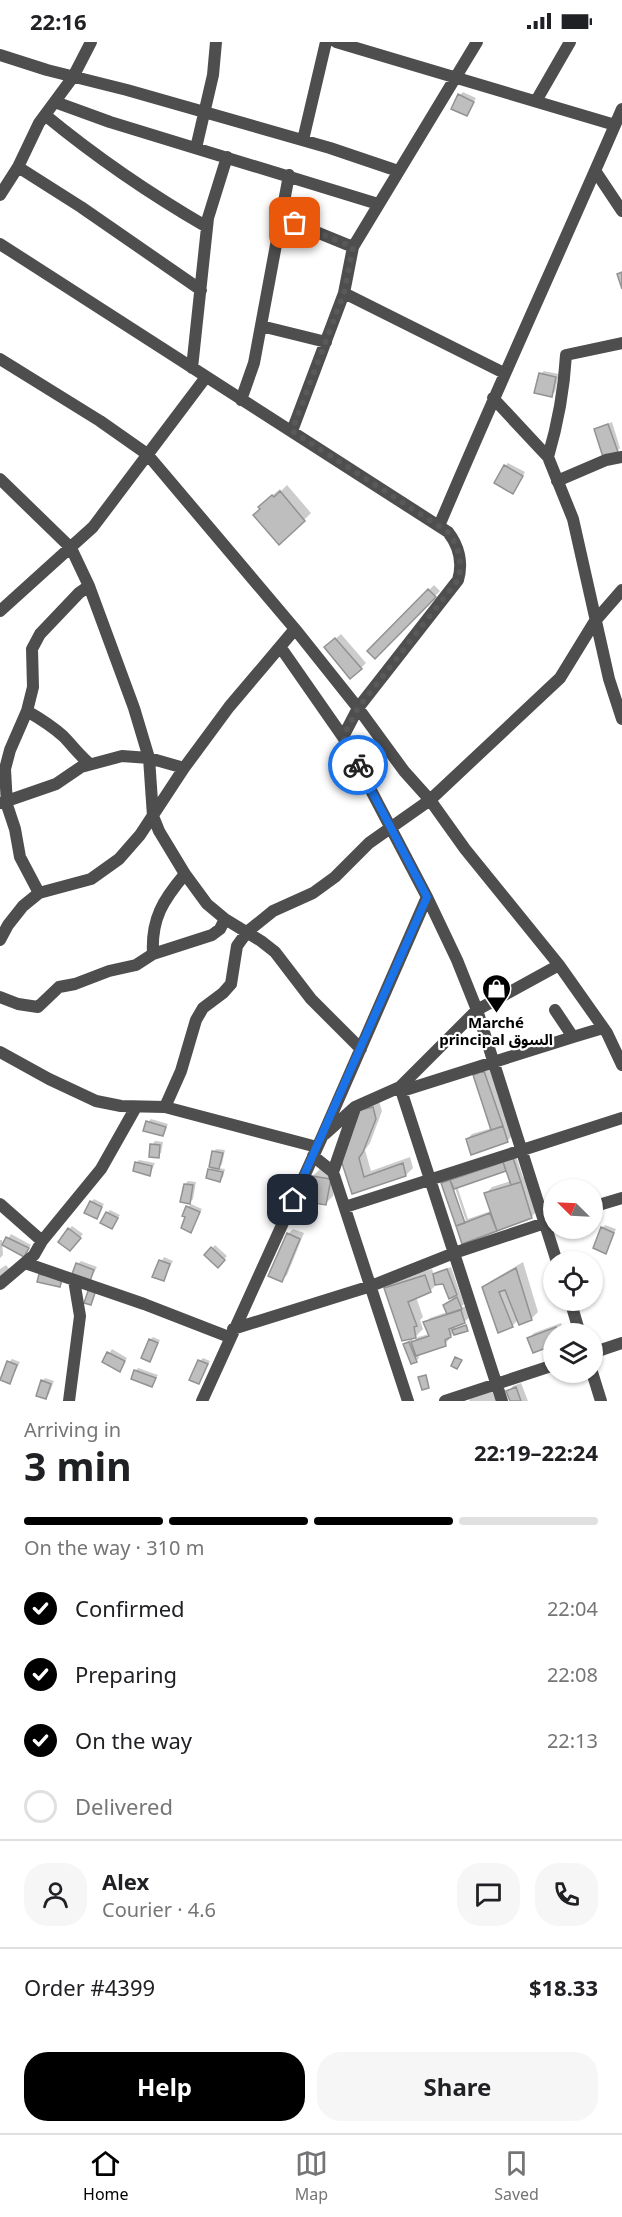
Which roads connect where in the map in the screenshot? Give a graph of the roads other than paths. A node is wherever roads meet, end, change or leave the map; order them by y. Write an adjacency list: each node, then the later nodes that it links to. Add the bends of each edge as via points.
1 (91, 42): 9 (street)
2 (216, 42): 13 (street)
3 (326, 42): 16 (street)
4 (336, 42): 8 (street)
5 (477, 42): 8 (street)
6 (570, 42): 10 (street)
7 (0, 55): 9 (street)
8 (456, 76): 10 (street); 20 (street)
9 (73, 77): 11 (street); 13 (street)
10 (536, 101): 15 (street)
11 (55, 102): 14 (street); 17 (street)
12 (622, 109): 15 (street)
13 (204, 113): 16 (street); 17 (street)
14 (45, 115): 19 (street); 27 (street, via 151,194)
15 (615, 125): 21 (street)
16 (303, 140): 20 (street)
17 (196, 148): 18 (street)
18 (227, 158): 22 (street); 27 (street)
19 (18, 167): 23 (street); 30 (street)
20 (398, 171): 24 (street)
21 (596, 171): 25 (street); 37 (street)
22 (289, 175): 24 (street); 26 (street)
23 (0, 195)
24 (378, 204): 29 (street)
25 (622, 210)
26 (282, 218): 29 (street); 32 (street)
27 (207, 227): 30 (street)
28 (0, 244): 36 (street)
29 (353, 247): 31 (street)
30 (201, 290): 36 (street)
31 (344, 293): 33 (street); 37 (street)
32 (261, 326): 33 (street); 40 (street)
33 (326, 342): 41 (street)
34 (622, 343): 44 (street, via 566,355 559,420)
35 (0, 359): 42 (street)
36 (192, 369): 38 (street)
37 (504, 373): 39 (street)
38 (206, 377): 40 (street); 42 (street)
39 (493, 398): 44 (street); 47 (street)
40 (241, 400): 41 (street)
41 (292, 431): 47 (street)
42 (147, 454): 48 (street, via 93,527); 53 (street)
43 (622, 457): 46 (street)
44 (548, 458): 46 (street)
45 (0, 479): 48 (street)
46 (557, 480): 52 (street, via 573,519)
47 (439, 526): 55 (street, via 457,547 461,570 458,580)
48 (71, 548): 49 (street); 51 (street)
49 (89, 586): 56 (street, via 40,634 32,649 33,687); 59 (street)
50 (622, 590): 52 (street)
51 (0, 611)
52 (595, 621): 57 (street); 62 (street, via 560,678)
53 (295, 629): 54 (street); 55 (street)
54 (280, 648): 58 (street); 61 (street, via 229,706)
55 (358, 708): 58 (street); 62 (street)
56 (27, 711): 60 (street, via 63,736); 63 (street, via 10,750)
57 (622, 719)
58 (343, 737): 65 (street)
59 (149, 758): 60 (street, via 122,756); 61 (street); 64 (street)
60 (90, 764): 63 (street, via 56,784)
61 (184, 768): 64 (street)
62 (430, 800): 65 (street); 73 (street)
63 (3, 802): 67 (street, via 15,829 20,857)
64 (153, 816): 66 (street); 67 (street, via 119,859 91,879)
65 (390, 827): 68 (street); 70 (street, via 335,877 313,893 273,911)
66 (185, 874): 69 (street, via 207,904); 72 (street, via 170,892 154,925)
67 (39, 893): 71 (street, via 13,918)
68 (427, 897): 75 (street); 79 (street)
69 (225, 920): 70 (street); 72 (street, via 212,935)
70 (247, 932): 79 (street, via 275,952 311,999); 85 (street, via 237,946 231,984 203,1008 196,1020)
71 (0, 940)
72 (153, 954): 74 (street, via 136,965 59,987 38,1007)
73 (559, 965): 75 (street); 77 (street)
74 (0, 998)
75 (477, 1010): 81 (street); 83 (street)
76 (555, 1010): 78 (street)
77 (603, 1028): 78 (street); 82 (street)
78 (573, 1037): 81 (street)
79 (361, 1049): 88 (street)
80 (0, 1052): 84 (street, via 96,1101)
81 (493, 1063): 83 (street); 89 (street)
82 (622, 1065)
83 (401, 1089): 86 (street); 91 (street)
84 (136, 1107): 85 (street); 98 (street, via 101,1169)
85 (165, 1107): 88 (street)
86 (355, 1107): 88 (street); 90 (street)
87 (622, 1118): 89 (street)
88 (317, 1147): 90 (street); 104 (street)
89 (520, 1149): 91 (street); 95 (street)
90 (333, 1172): 96 (street)
91 (431, 1179): 96 (street); 99 (street)
92 (622, 1198): 94 (street)
93 (0, 1204): 98 (street)
94 (603, 1204)
95 (543, 1205)
96 (345, 1207): 103 (street)
97 (543, 1224): 99 (street)
98 (42, 1241): 100 (street)
99 (454, 1253): 103 (street); 109 (street)
100 (25, 1263): 101 (street); 102 (street)
101 (74, 1280): 104 (street); 110 (street, via 80,1316)
102 (0, 1284)
103 (371, 1286): 104 (street); 112 (street)
104 (231, 1333): 111 (street)
105 (622, 1343): 106 (street)
106 (603, 1349)
107 (543, 1369): 109 (street)
108 (595, 1383): 115 (street)
109 (496, 1384): 113 (street); 114 (street)
110 (69, 1401)
111 (202, 1401)
112 (408, 1401)
113 (445, 1401)
114 (502, 1401)
115 (601, 1401)

